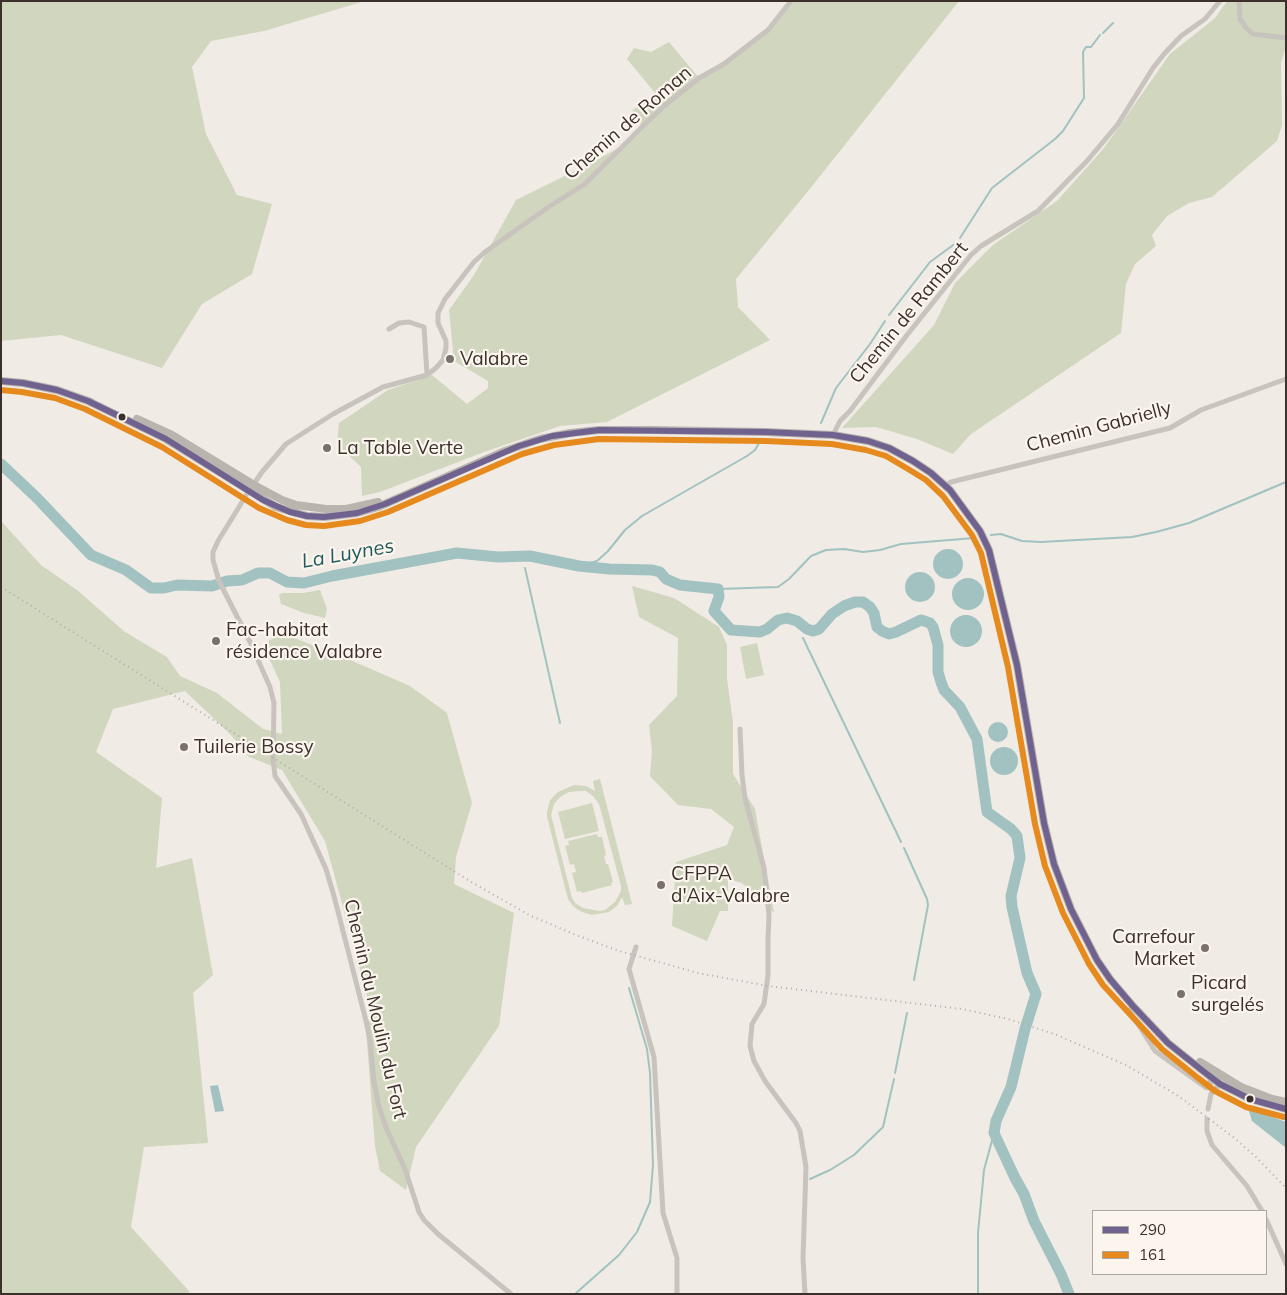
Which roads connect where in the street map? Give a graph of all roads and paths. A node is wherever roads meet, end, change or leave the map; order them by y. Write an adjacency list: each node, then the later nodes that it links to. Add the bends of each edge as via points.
1 (791, 1): 6 (street, Chemin de Roman, via 768,30 664,106 584,184 474,262 438,313 446,354)
2 (1220, 1): 9 (street, Chemin de Rambert, via 1205,19 1164,54 1118,124 1038,211 971,255 840,421)
3 (1239, 1): 4 (street, via 1240,19 1253,34)
4 (1286, 38)
5 (389, 329): 6 (street, via 409,322 424,327)
6 (427, 375): 11 (street, Chemin de Roman, via 383,388 286,444)
7 (1286, 379): 10 (street, Chemin Gabrielly, via 1200,410 1170,428)
8 (1, 381): 11 (main road, via 57,390 148,423 172,435)
9 (833, 435): 10 (main road, via 889,448); 11 (main road, via 651,430 570,433 519,446 357,514 324,517 290,512)
10 (946, 485): 16 (main road, via 980,531 994,565 1022,688 1045,830 1059,881 1097,960)
11 (250, 490): 12 (street, Chemin de Roman, via 214,552)
12 (219, 581): 26 (street, Chemin du Moulin du Fort, via 270,687 274,703 275,776 300,814 326,869 366,1021 379,1107 405,1168 419,1212 438,1234)
13 (740, 729): 28 (street, via 745,798 764,868 770,915 765,999 752,1024 750,1046 765,1081 800,1131 806,1167)
14 (636, 947): 27 (street, via 629,969 654,1056 664,1213 676,1258)
15 (1129, 1010): 17 (street, via 1155,1051 1205,1088 1210,1085)
16 (1140, 1013): 17 (main road, via 1168,1043); 19 (main road, via 1206,1067 1241,1087)
17 (1210, 1076): 18 (main road)
18 (1220, 1084): 20 (street, via 1211,1094); 21 (main road, via 1250,1099)
19 (1286, 1102)
20 (1208, 1109)
21 (1286, 1109)
22 (1207, 1120): 23 (street, via 1212,1145 1248,1186)
23 (1261, 1210)
24 (1267, 1221): 25 (street)
25 (1286, 1264)
26 (511, 1294)
27 (677, 1294)
28 (805, 1294)

